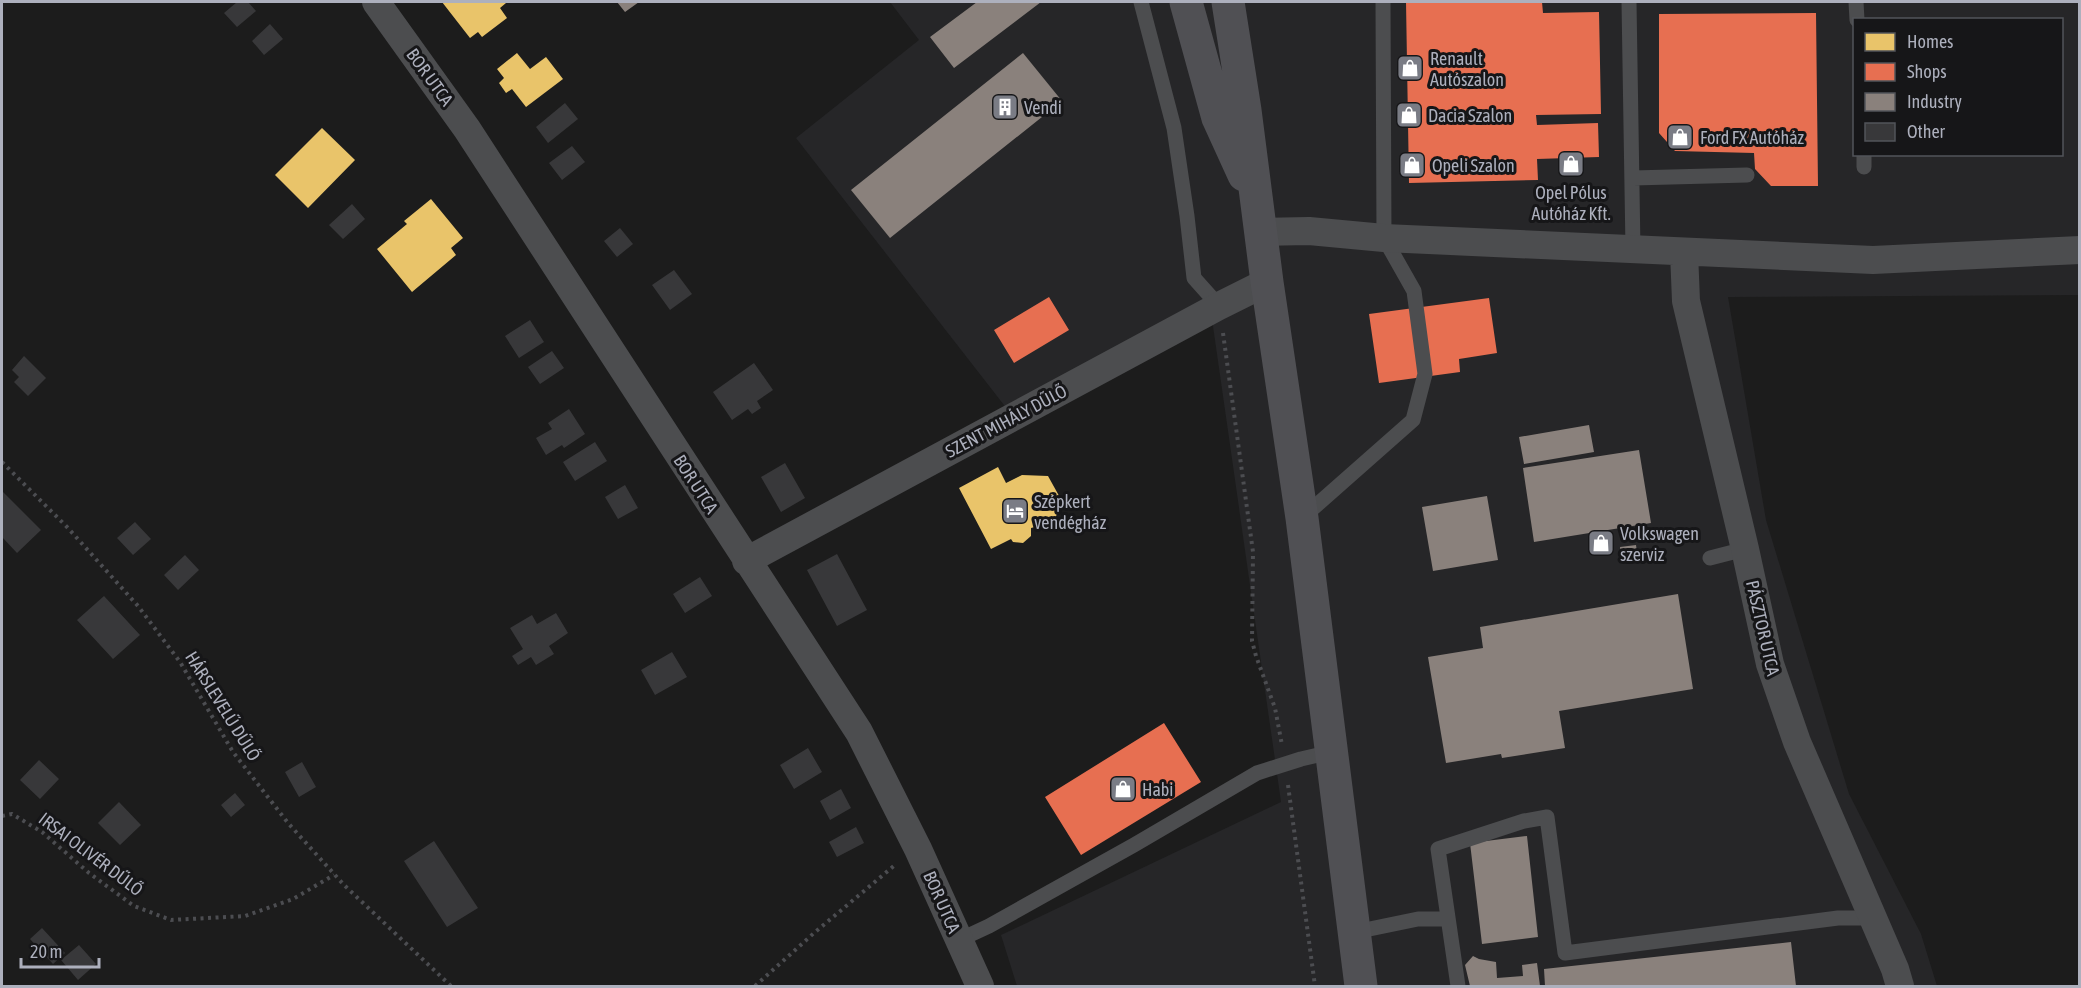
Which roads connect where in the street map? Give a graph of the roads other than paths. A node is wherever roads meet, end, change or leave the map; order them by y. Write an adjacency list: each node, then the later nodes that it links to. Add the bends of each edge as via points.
1 (376, 2): 21 (street, BOR UTCA, via 468,129)
2 (1142, 2): 17 (lane, via 1174,128 1194,278)
3 (1186, 2): 11 (street, via 1218,118)
4 (1228, 2): 11 (street)
5 (1383, 2): 12 (lane)
6 (1629, 2): 10 (lane)
7 (1856, 2): 8 (lane)
8 (1857, 18)
9 (1747, 175): 10 (lane)
10 (1633, 178): 13 (lane)
11 (1260, 219): 12 (street, via 1309,231); 16 (street)
12 (1384, 238): 13 (street); 18 (lane, via 1414,291 1425,374 1413,420)
13 (1633, 250): 15 (street)
14 (2079, 250): 15 (street, via 1873,260)
15 (1684, 252): 19 (street, PÁSZTOR UTCA, via 1686,302)
16 (1267, 282): 17 (street, SZENT MIHÁLY DŰLŐ); 18 (street)
17 (1219, 306): 21 (street, SZENT MIHÁLY DŰLŐ)
18 (1302, 518): 22 (street)
19 (1745, 549): 20 (lane); 23 (street, PÁSZTOR UTCA, via 1770,664 1797,742)
20 (1710, 558)
21 (746, 561): 26 (street, BOR UTCA, via 859,732)
22 (1332, 752): 25 (street); 26 (lane, via 1257,773)
23 (1873, 918): 24 (lane, via 1838,918 1565,953 1546,817 1438,849); 30 (street, PÁSZTOR UTCA)
24 (1448, 919): 25 (lane, via 1418,919); 29 (lane)
25 (1355, 932): 28 (street)
26 (959, 940): 27 (street, BOR UTCA)
27 (980, 987)
28 (1361, 987)
29 (1458, 987)
30 (1900, 987)

